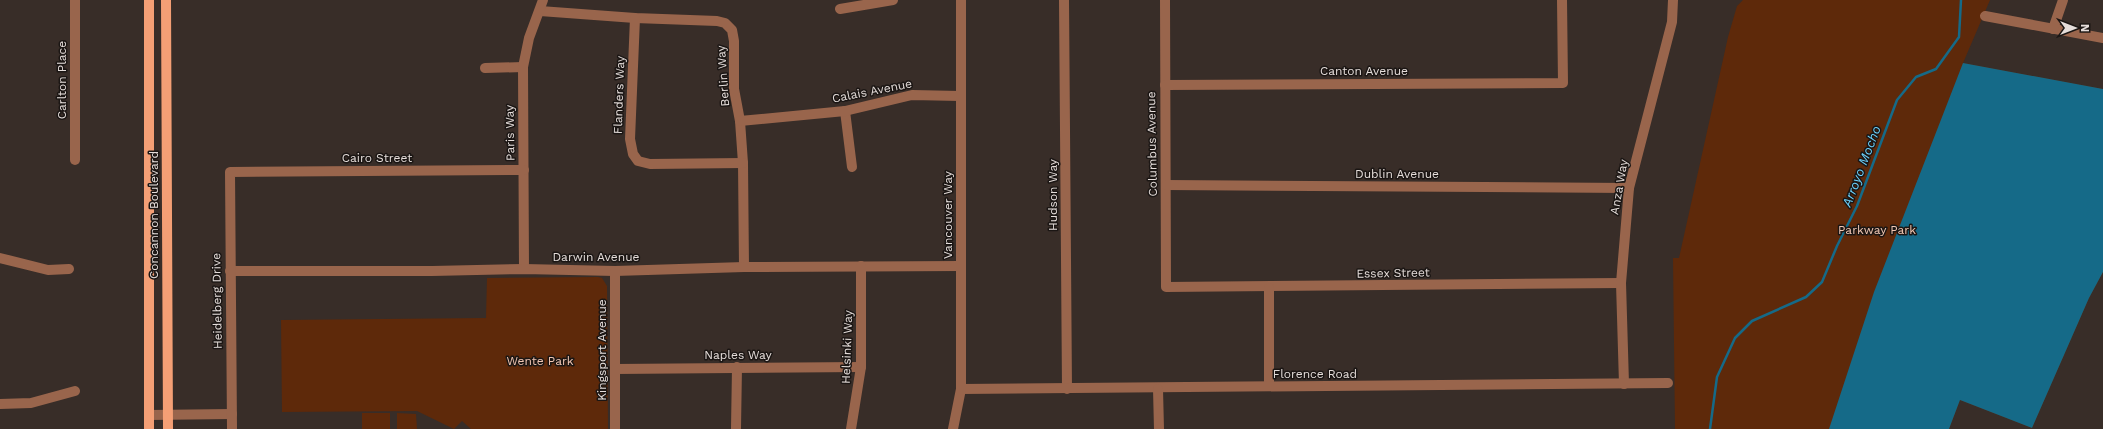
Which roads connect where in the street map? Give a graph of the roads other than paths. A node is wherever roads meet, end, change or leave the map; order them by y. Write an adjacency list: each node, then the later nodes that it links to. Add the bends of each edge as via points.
1 (75, 0): 24 (street, Carlton Place)
2 (149, 0): 54 (main road, Concannon Boulevard)
3 (166, 0): 55 (main road, Concannon Boulevard)
4 (544, 0): 13 (street, Paris Way)
5 (893, 0): 12 (street)
6 (961, 0): 21 (street, Vancouver Way)
7 (1064, 0): 49 (street, Hudson Way)
8 (1165, 0): 20 (street, Columbus Avenue)
9 (1562, 0): 20 (street, Canton Avenue, via 1563,83)
10 (1673, 0): 30 (street, Anza Way, via 1672,22)
11 (2063, 0): 16 (street)
12 (840, 9)
13 (540, 11): 15 (street, Berlin Way); 18 (street, Paris Way)
14 (1985, 16): 16 (street)
15 (635, 18): 23 (street, Berlin Way, via 725,23 732,30 734,41 734,89); 25 (street, Flanders Way, via 630,139 633,154 638,161 650,164)
16 (2053, 29): 17 (street)
17 (2103, 38)
18 (523, 67): 19 (street); 27 (street, Paris Way)
19 (485, 68)
20 (1165, 85): 29 (street, Columbus Avenue)
21 (960, 96): 22 (street, Calais Avenue, via 912,95); 33 (street, Vancouver Way)
22 (845, 111): 23 (street, Calais Avenue); 26 (street)
23 (740, 121): 25 (street, Berlin Way)
24 (75, 160)
25 (743, 164): 34 (street, Berlin Way)
26 (852, 167)
27 (524, 170): 28 (street, Cairo Street); 36 (street, Paris Way)
28 (230, 172): 37 (street, Heidelberg Drive)
29 (1166, 186): 30 (street, Dublin Avenue); 40 (street, Columbus Avenue)
30 (1629, 188): 39 (street, Anza Way)
31 (0, 258): 35 (street, via 48,270)
32 (861, 266): 33 (street, Darwin Avenue); 34 (street, Darwin Avenue); 42 (street, Helsinki Way)
33 (961, 266): 48 (street, Vancouver Way)
34 (744, 268): 38 (street, Darwin Avenue)
35 (70, 269)
36 (524, 269): 37 (street, Darwin Avenue, via 432,272); 38 (street, Darwin Avenue)
37 (230, 271): 53 (street, Heidelberg Drive)
38 (615, 271): 44 (street, Kingsport Avenue)
39 (1621, 283): 41 (street, Essex Street); 45 (street, Anza Way)
40 (1166, 287): 41 (street, Essex Street)
41 (1269, 288): 47 (street)
42 (861, 367): 43 (street, Naples Way); 61 (street, Helsinki Way)
43 (737, 368): 44 (street, Naples Way); 56 (street)
44 (615, 369): 60 (street, Kingsport Avenue)
45 (1624, 384): 46 (street, Florence Road); 47 (street, Florence Road)
46 (1668, 384)
47 (1269, 386): 50 (street, Florence Road)
48 (961, 389): 49 (street, Florence Road); 62 (street, Vancouver Way)
49 (1067, 389): 50 (street, Florence Road)
50 (1158, 389): 63 (street)
51 (75, 391): 52 (street, via 30,403)
52 (0, 404)
53 (232, 414): 55 (street); 59 (street, Heidelberg Drive)
54 (149, 415): 55 (street); 57 (main road, Concannon Boulevard)
55 (168, 415): 58 (main road, Concannon Boulevard)
56 (736, 428)
57 (149, 429)
58 (168, 429)
59 (232, 429)
60 (615, 429)
61 (851, 429)
62 (953, 429)
63 (1159, 429)

